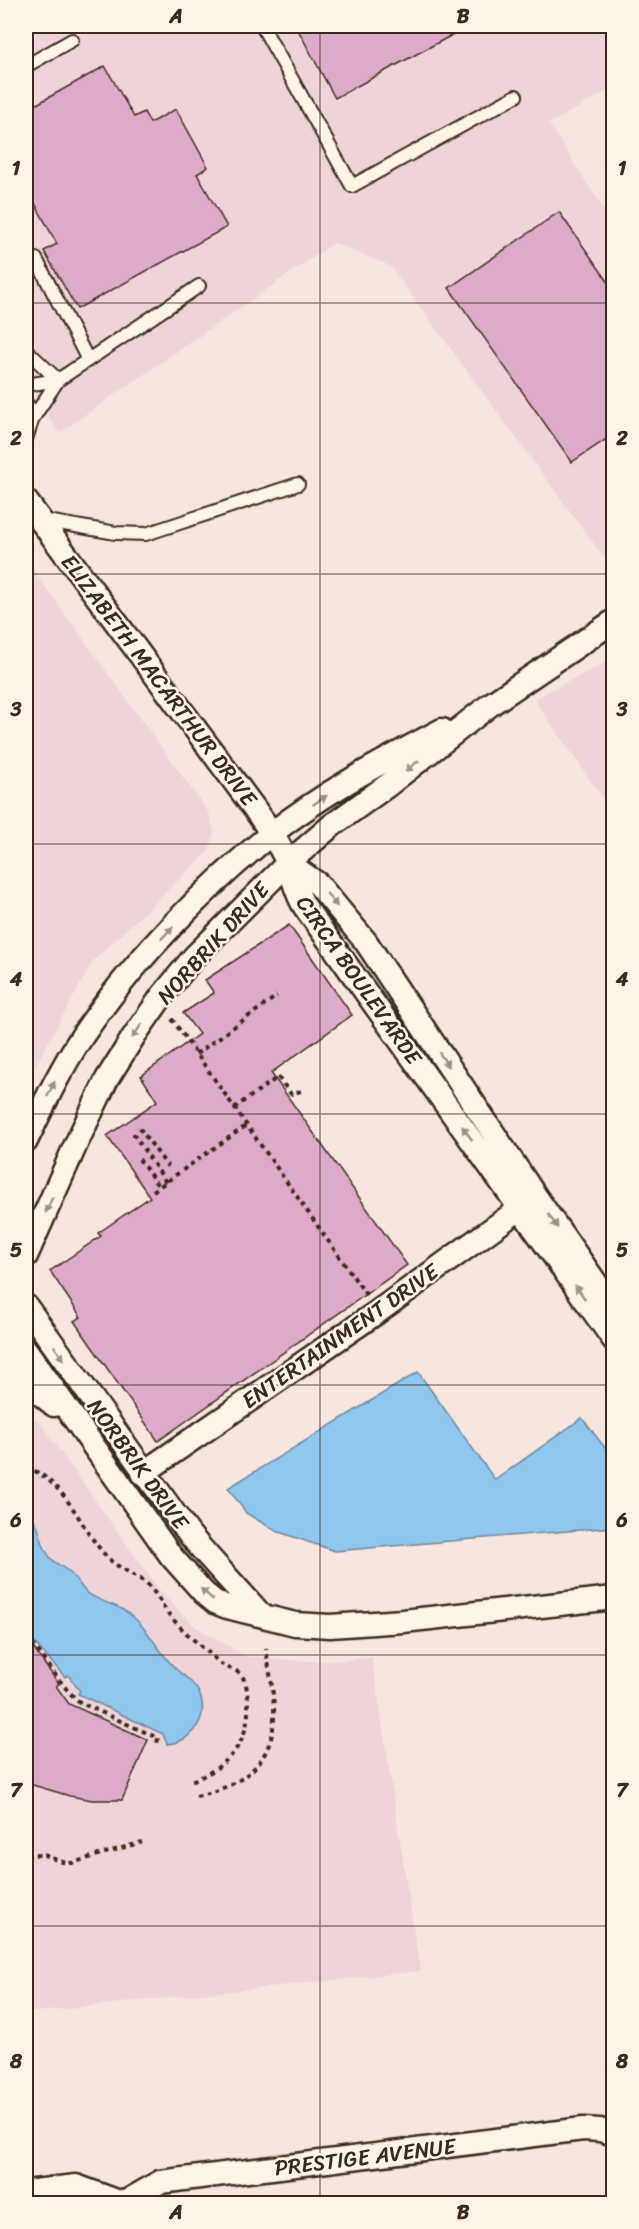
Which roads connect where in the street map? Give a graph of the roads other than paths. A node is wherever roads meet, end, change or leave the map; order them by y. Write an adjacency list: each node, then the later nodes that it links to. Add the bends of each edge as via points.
1 (262, 26): 4 (lane, via 351,186)
2 (72, 40): 3 (lane)
3 (26, 66)
4 (516, 96)
5 (36, 259): 8 (lane)
6 (200, 286): 8 (lane)
7 (26, 350): 9 (lane)
8 (88, 360): 9 (lane)
9 (58, 380): 10 (lane); 12 (lane)
10 (26, 385)
11 (26, 403): 12 (lane)
12 (33, 418): 13 (lane)
13 (26, 439)
14 (298, 484): 16 (lane, via 146,534)
15 (26, 501): 16 (street, ELIZABETH MACARTHUR DRIVE)
16 (40, 520): 19 (street, ELIZABETH MACARTHUR DRIVE)
17 (614, 621): 18 (street, NORBRIK DRIVE)
18 (491, 704): 19 (street, NORBRIK DRIVE, one-way to 18, via 376,764); 20 (street, NORBRIK DRIVE, one-way to 20, via 331,825)
19 (272, 834): 20 (street, ELIZABETH MACARTHUR DRIVE); 21 (street, NORBRIK DRIVE, one-way to 19, via 62,1068 123,981 180,918)
20 (288, 863): 22 (street, CIRCA BOULEVARDE, via 318,884 366,942); 23 (street, NORBRIK DRIVE, one-way to 23, via 194,957 134,1036 107,1079)
21 (26, 1141)
22 (529, 1203): 25 (street, CIRCA BOULEVARDE, one-way to 25); 26 (street, CIRCA BOULEVARDE, one-way to 22); 30 (street, ENTERTAINMENT DRIVE)
23 (26, 1256)
24 (26, 1305): 30 (street, NORBRIK DRIVE, one-way to 30)
25 (614, 1309)
26 (614, 1340)
27 (26, 1350): 29 (street, NORBRIK DRIVE)
28 (26, 1382): 29 (street, NORBRIK DRIVE)
29 (79, 1425): 32 (street, NORBRIK DRIVE, one-way to 29, via 227,1607 204,1593 171,1556)
30 (143, 1473): 32 (street, NORBRIK DRIVE, via 189,1534)
31 (614, 1598): 32 (street, NORBRIK DRIVE, via 340,1625 295,1624)
32 (260, 1614)
33 (614, 2134): 35 (street, PRESTIGE AVENUE, via 582,2129 160,2182)
34 (26, 2192): 35 (street, via 76,2186)
35 (122, 2203)

